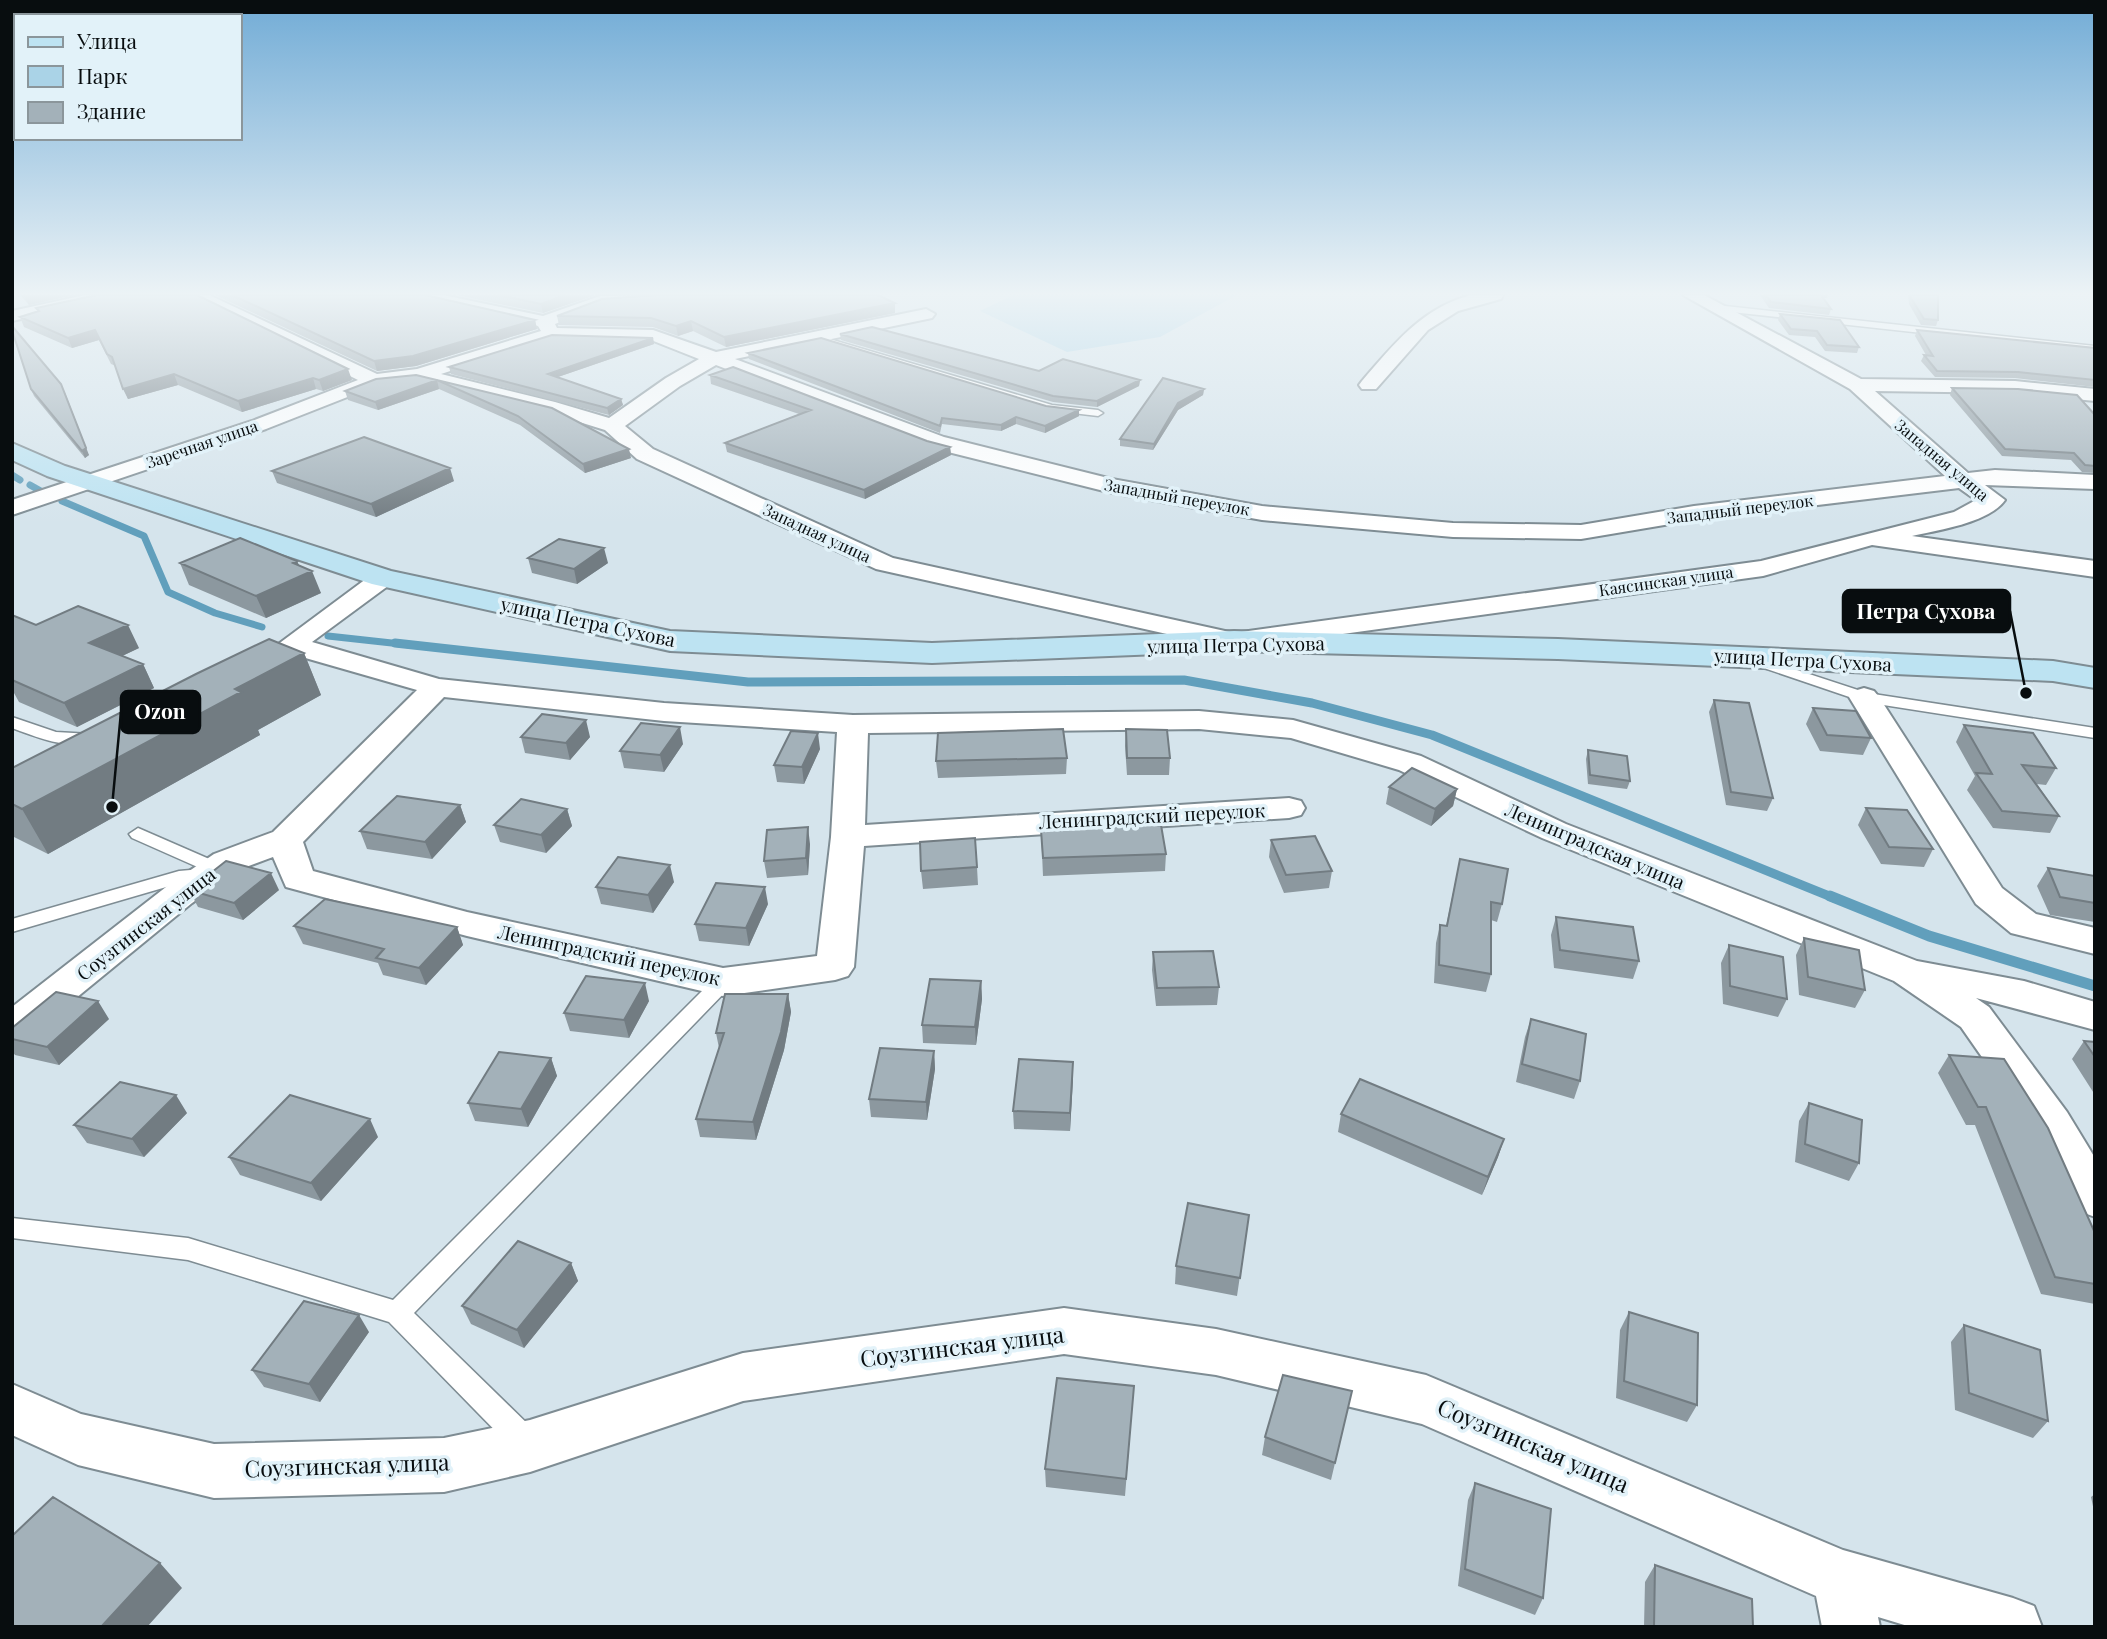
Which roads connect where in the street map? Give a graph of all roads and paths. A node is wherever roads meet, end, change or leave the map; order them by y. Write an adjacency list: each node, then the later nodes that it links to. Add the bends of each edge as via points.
1 (356, 371): 9 (street)
2 (429, 371): 8 (street, Заречная улица)
3 (691, 371): 14 (street)
4 (750, 371): 17 (street, Западный переулок, via 936,442 1112,486 1262,513 1452,530 1581,532 1694,513)
5 (932, 371): 13 (lane, via 1051,408)
6 (1381, 371): 10 (street)
7 (1831, 371): 11 (street, Западная улица)
8 (419, 375): 9 (street, Заречная улица); 14 (street, Западная улица)
9 (374, 380): 16 (street, Заречная улица, via 316,405)
10 (1369, 385)
11 (1857, 386): 12 (street, via 2015,387); 17 (street, Западная улица)
12 (2095, 395)
13 (1098, 413)
14 (612, 426): 23 (street, Западная улица, via 645,454 885,564)
15 (12, 450): 16 (street, улица Петра Сухова, via 56,471)
16 (93, 481): 19 (street, Заречная улица); 22 (street, улица Петра Сухова)
17 (1963, 481): 18 (street, Западный переулок, via 1995,477); 20 (street, Западная улица, via 1993,500 1962,517)
18 (2095, 482)
19 (12, 508)
20 (1871, 538): 21 (street, Каясинская улица); 23 (street, Каясинская улица, via 1763,568)
21 (2095, 569)
22 (383, 578): 23 (street, улица Петра Сухова, via 670,641 932,653); 26 (street, via 279,651)
23 (1234, 641): 24 (street, улица Петра Сухова)
24 (1743, 657): 25 (street, улица Петра Сухова, via 2053,671); 27 (lane)
25 (2095, 678)
26 (437, 687): 29 (street, via 664,712); 35 (street, Соузгинская улица)
27 (1864, 698): 30 (lane); 38 (street, via 1989,896 2024,923)
28 (12, 722): 31 (lane, via 52,737 80,741)
29 (853, 724): 34 (street, Ленинградский переулок); 39 (street, Ленинградская улица, via 1199,720 1293,729 1410,762 1554,831)
30 (2095, 733)
31 (112, 734)
32 (1289, 808): 34 (street, Ленинградский переулок)
33 (138, 834): 36 (lane)
34 (848, 837): 40 (street, Ленинградский переулок, via 835,967)
35 (285, 840): 36 (street, Соузгинская улица, via 226,862); 40 (street, Ленинградский переулок, via 298,879 467,924)
36 (212, 872): 37 (lane, via 179,877); 42 (street, Соузгинская улица)
37 (12, 926)
38 (2095, 941)
39 (1895, 968): 41 (street, Ленинградская улица, via 2024,995); 43 (street, Ленинградская улица, via 1975,1017 2052,1124)
40 (723, 982): 45 (lane)
41 (2095, 1016)
42 (12, 1029)
43 (2095, 1198)
44 (12, 1228): 45 (lane, via 188,1249)
45 (397, 1313): 47 (lane)
46 (12, 1409): 47 (street, Соузгинская улица, via 78,1438 214,1471 444,1465)
47 (530, 1446): 48 (street, Соузгинская улица, via 743,1377 1064,1331 1216,1352 1426,1400)
48 (1846, 1603): 49 (street, Соузгинская улица)
49 (2012, 1627)

